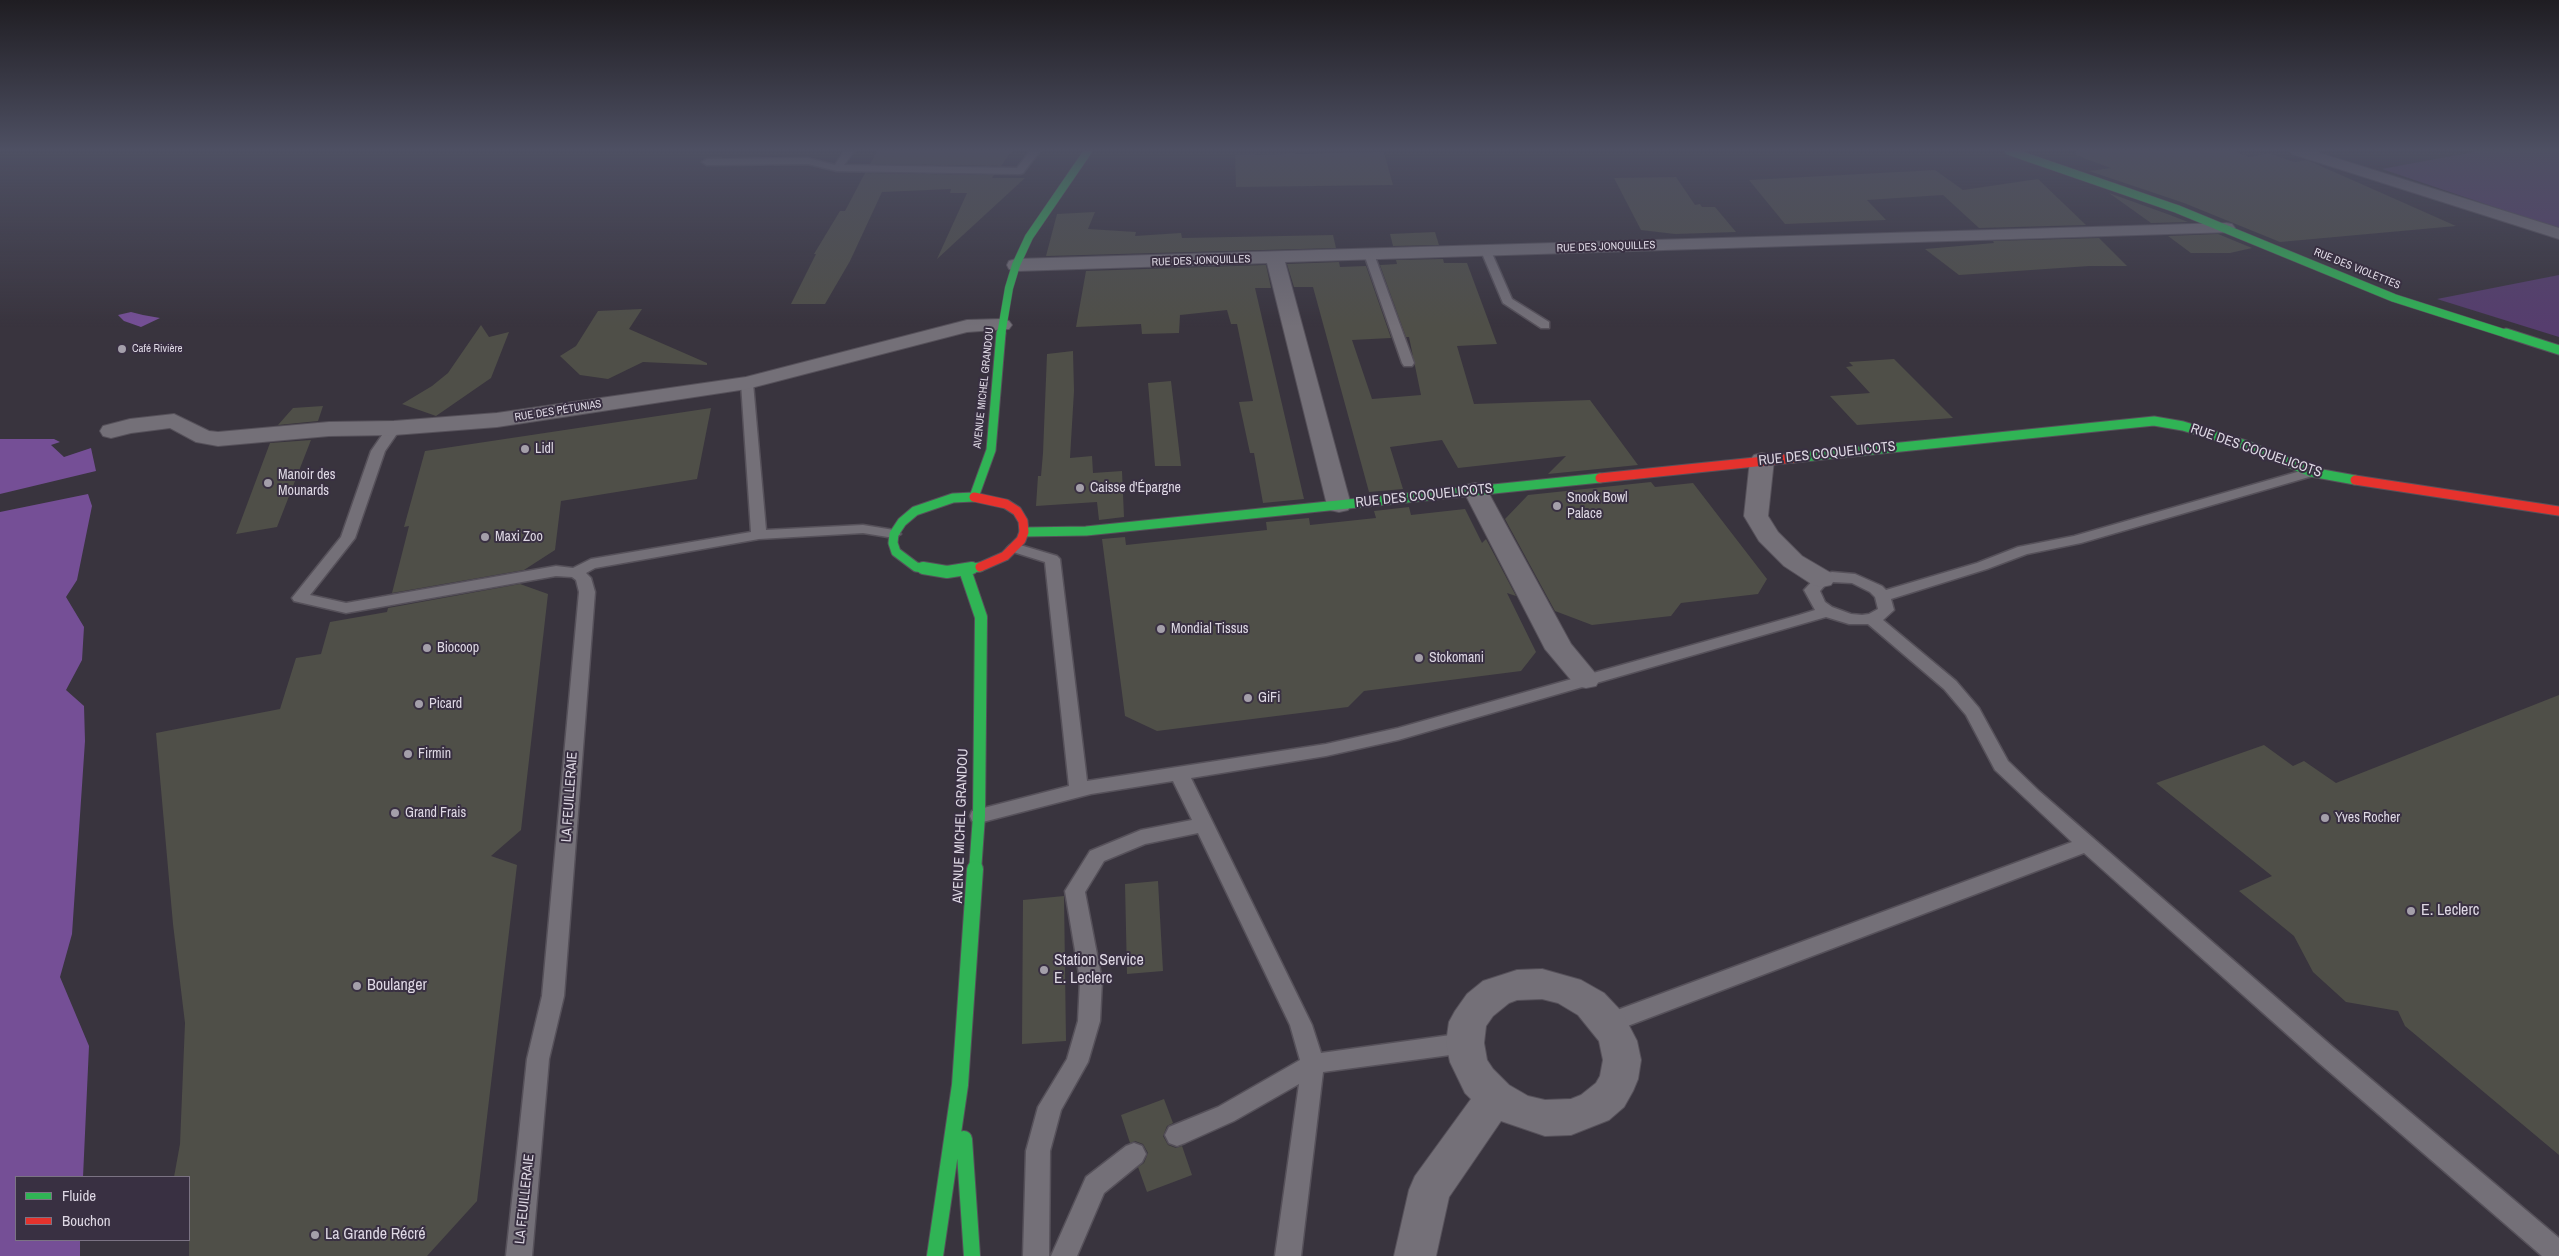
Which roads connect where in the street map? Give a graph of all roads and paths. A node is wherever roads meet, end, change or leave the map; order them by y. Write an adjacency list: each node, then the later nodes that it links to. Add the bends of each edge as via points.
1 (1046, 210): 9 (street, AVENUE MICHEL GRANDOU)
2 (2174, 210): 4 (street, RUE DES VIOLETTES)
3 (2482, 210): 5 (street)
4 (2226, 228): 6 (street, RUE DES JONQUILLES); 12 (street, RUE DES VIOLETTES, via 2394,298)
5 (2559, 234)
6 (1486, 251): 7 (street, RUE DES JONQUILLES); 11 (lane, via 1507,301)
7 (1369, 254): 8 (street, RUE DES JONQUILLES); 13 (lane)
8 (1275, 258): 9 (street, RUE DES JONQUILLES); 21 (street, RUE DES COQUELICOTS)
9 (1016, 265): 10 (street, AVENUE MICHEL GRANDOU)
10 (1002, 325): 14 (street, RUE DES PÉTUNIAS, via 967,326); 20 (street, AVENUE MICHEL GRANDOU, via 991,450)
11 (1544, 325)
12 (2559, 350)
13 (1408, 363)
14 (747, 383): 15 (street, RUE DES PÉTUNIAS, via 497,420); 25 (lane)
15 (394, 428): 16 (street, RUE DES PÉTUNIAS, via 328,429 218,439 204,437 174,421); 28 (lane, via 378,451 348,538 300,598 346,608 556,571)
16 (111, 431)
17 (1762, 460): 18 (street, RUE DES COQUELICOTS, via 2154,421 2184,426 2246,445); 19 (street, RUE DES COQUELICOTS); 29 (street, via 1756,516 1768,536 1793,561)
18 (2311, 472): 22 (street, RUE DES COQUELICOTS); 30 (lane, via 2076,540 2023,550)
19 (1475, 490): 21 (street, RUE DES COQUELICOTS); 33 (street, via 1559,649)
20 (974, 497): 23 (street, via 991,499 1017,511 1023,521); 24 (street, via 940,502 915,511)
21 (1339, 504): 23 (street, via 1086,531)
22 (2559, 511)
23 (1024, 532): 26 (street)
24 (894, 534): 25 (lane, via 854,530); 27 (street, via 896,552 910,564 930,570)
25 (759, 535): 28 (lane, via 591,564)
26 (1015, 548): 27 (street, via 993,562); 35 (lane, via 1052,558)
27 (965, 570): 36 (street, AVENUE MICHEL GRANDOU, via 981,617)
28 (576, 573): 47 (lane, LA FEUILLERAIE, via 583,578 587,592 556,972 554,996 538,1058)
29 (1822, 579): 30 (lane, via 1855,579 1872,586); 31 (lane, via 1812,590 1818,604)
30 (1884, 596): 32 (lane, via 1886,610)
31 (1826, 610): 32 (lane, via 1849,619); 33 (lane, via 1805,619)
32 (1872, 619): 38 (lane, via 1950,686 1973,712 2002,765)
33 (1586, 679): 34 (lane, via 1398,734 1326,750)
34 (1179, 773): 35 (lane); 37 (lane)
35 (1079, 790): 36 (lane)
36 (979, 816): 42 (street, AVENUE MICHEL GRANDOU)
37 (1204, 825): 41 (lane, via 1301,1025); 50 (lane, via 1141,837 1097,856 1075,891 1091,980 1089,1021 1077,1062 1050,1106 1038,1151)
38 (2087, 844): 39 (lane); 46 (lane, via 2326,1055)
39 (1609, 1023): 40 (street, via 1591,1004 1568,991 1542,984 1516,985 1496,992 1480,1005 1468,1022); 43 (street, via 1618,1041 1622,1060 1619,1079 1610,1095 1595,1108 1572,1117 1545,1118 1519,1111)
40 (1465, 1043): 41 (lane); 43 (street, via 1469,1062 1479,1081)
41 (1313, 1064): 44 (lane, via 1226,1114); 52 (lane)
42 (960, 1085): 48 (street, AVENUE MICHEL GRANDOU); 49 (street, AVENUE MICHEL GRANDOU)
43 (1495, 1097): 53 (street, via 1430,1190)
44 (1177, 1135)
45 (1134, 1154): 51 (lane, via 1095,1186)
46 (2559, 1254)
47 (520, 1256)
48 (935, 1256)
49 (972, 1256)
50 (1036, 1256)
51 (1064, 1256)
52 (1288, 1256)
53 (1415, 1256)

